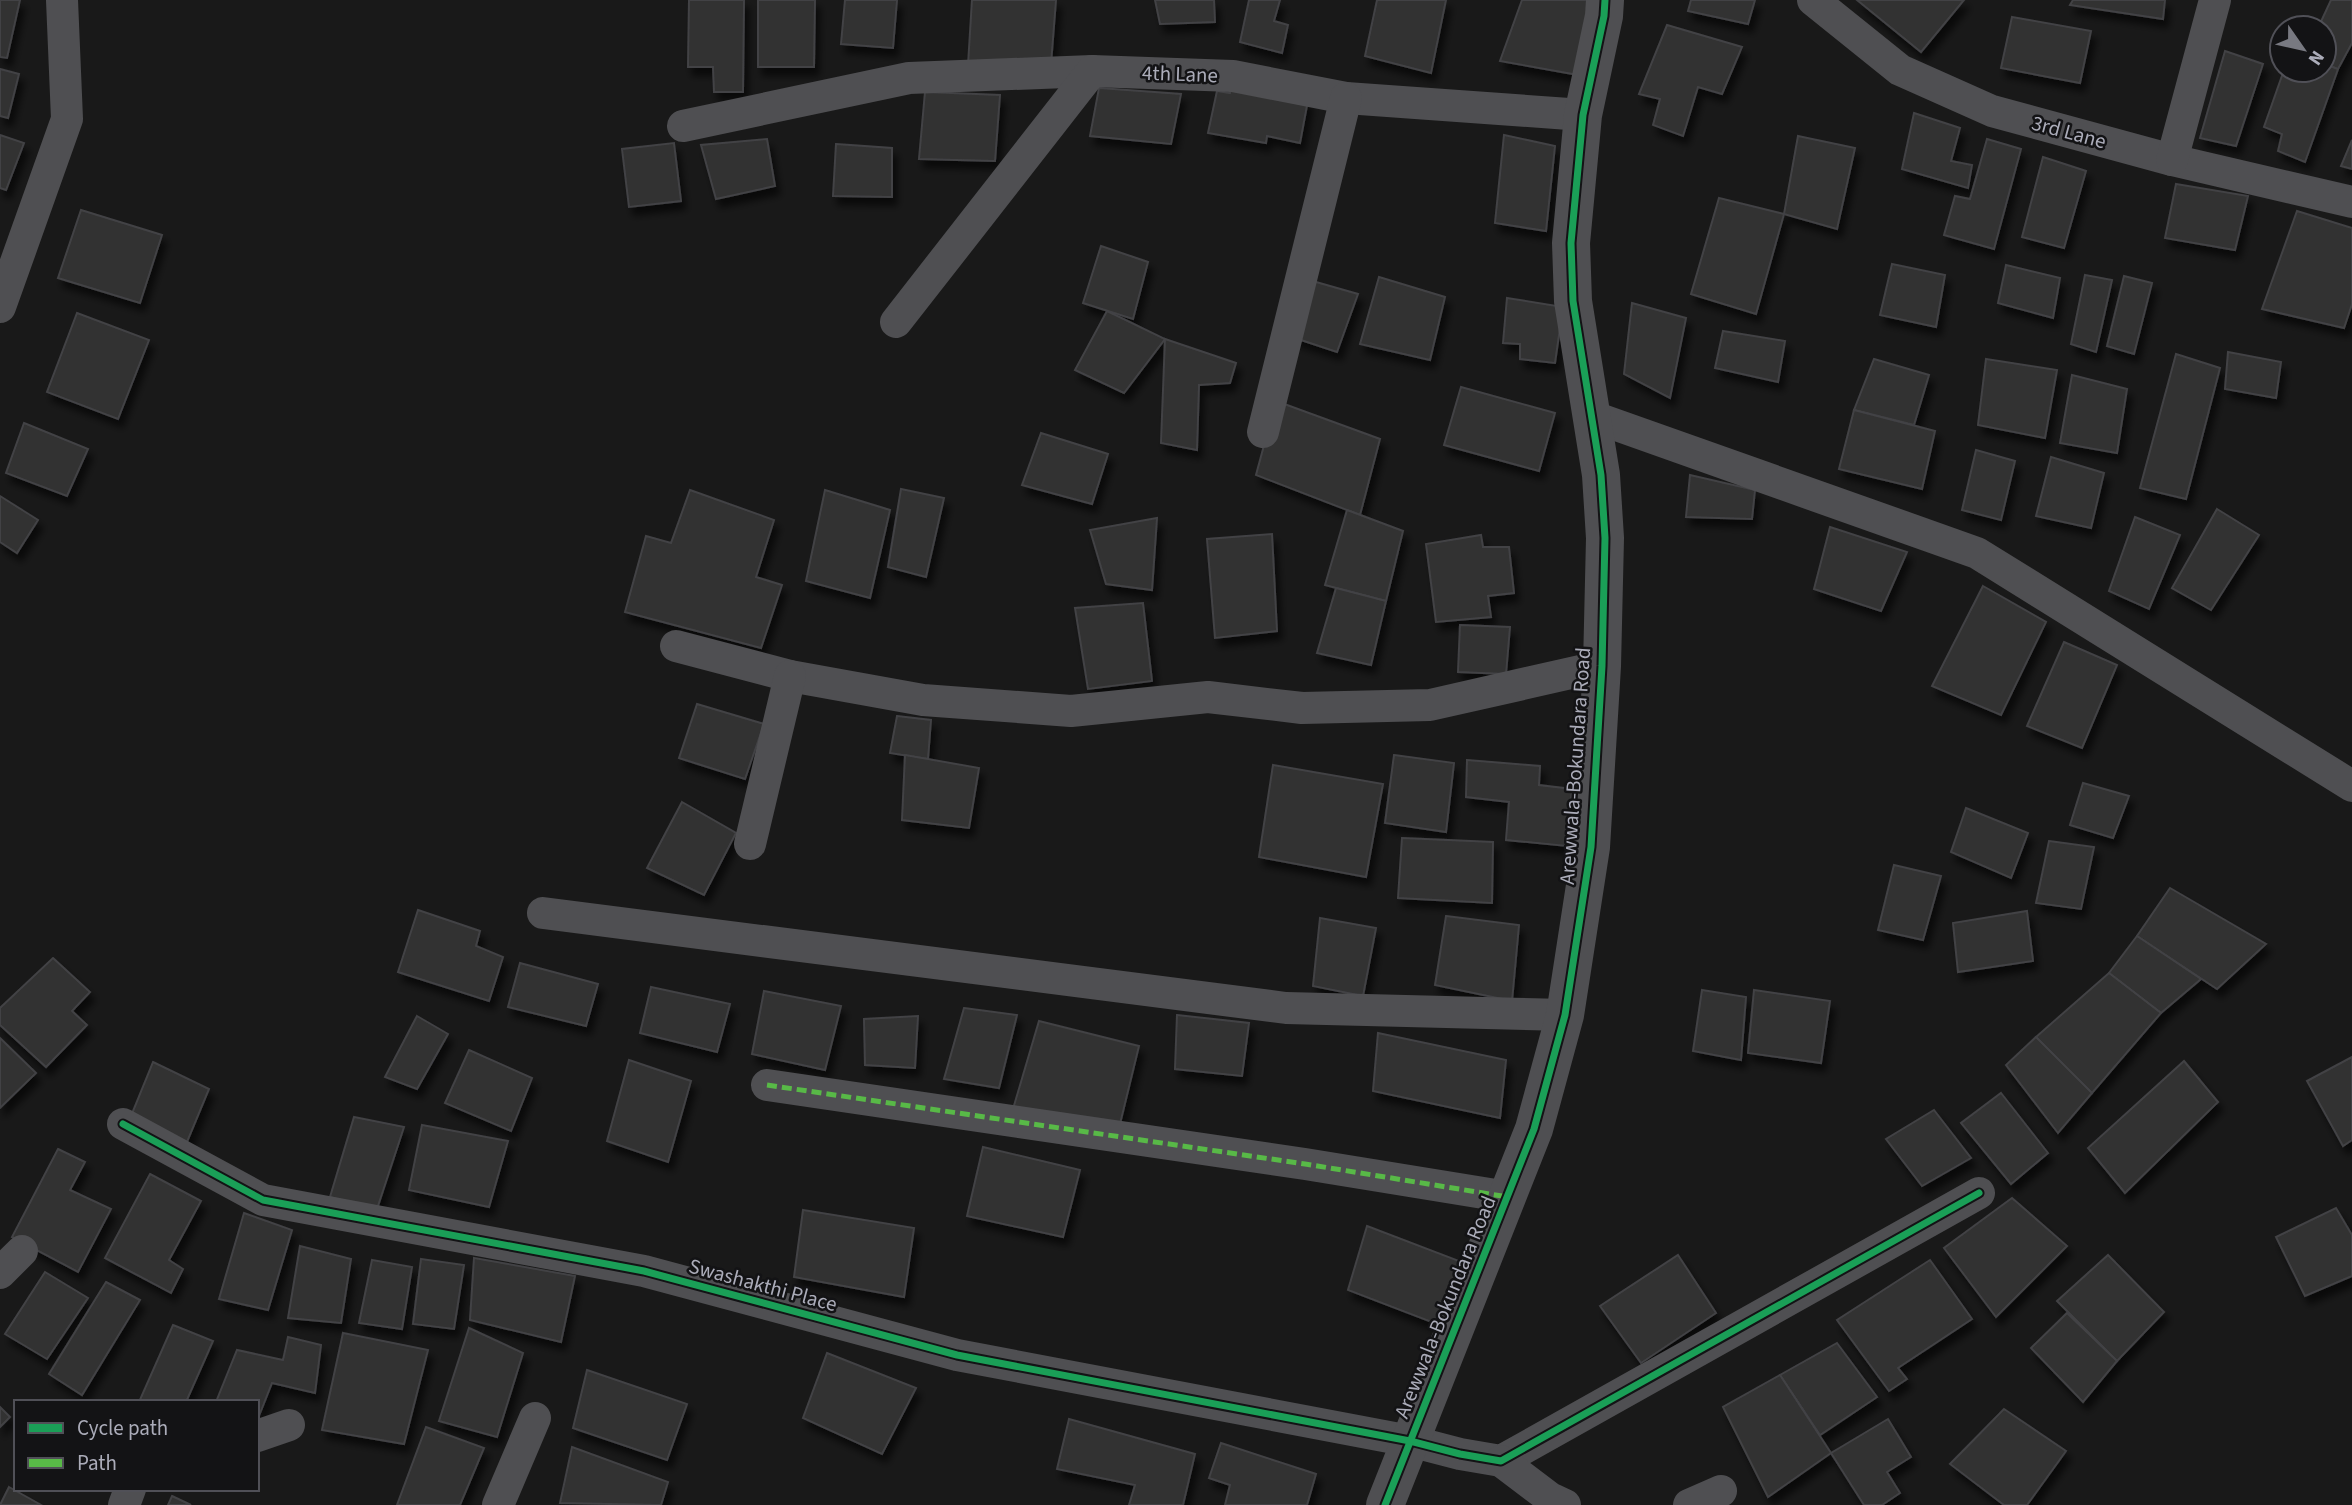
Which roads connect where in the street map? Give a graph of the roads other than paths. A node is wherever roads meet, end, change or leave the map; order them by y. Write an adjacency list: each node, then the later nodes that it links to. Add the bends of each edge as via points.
1 (62, 0): 11 (street, via 67,119)
2 (1605, 0): 7 (street, Arewwala-Bokundara Road)
3 (1813, 0): 9 (street, 3rd Lane, via 1900,70 1992,111)
4 (2215, 0): 9 (street)
5 (1092, 71): 6 (street, 4th Lane, via 1233,76); 8 (street, 4th Lane, via 909,78); 13 (street)
6 (1346, 98): 7 (street, 4th Lane); 15 (street)
7 (1583, 115): 14 (street, Arewwala-Bokundara Road, via 1571,243 1573,301)
8 (683, 126)
9 (2172, 160): 10 (street, 3rd Lane)
10 (2352, 202)
11 (10, 250): 12 (street)
12 (0, 307)
13 (896, 322)
14 (1591, 416): 17 (street, Arewwala-Bokundara Road, via 1605,538); 19 (street, via 1977,553)
15 (1263, 432)
16 (676, 646): 18 (street)
17 (1602, 666): 18 (street, via 1430,705 1302,708 1208,697 1071,711 923,700); 22 (street, Arewwala-Bokundara Road, via 1591,847)
18 (790, 676): 20 (street)
19 (2352, 786)
20 (750, 844)
21 (542, 912): 22 (street, via 1286,1008)
22 (1565, 1015): 26 (street, Arewwala-Bokundara Road, via 1534,1129)
23 (767, 1085): 26 (street)
24 (123, 1124): 32 (street, Swashakthi Place, via 263,1200 644,1271 957,1354)
25 (1979, 1193): 33 (street)
26 (1508, 1197): 32 (street, Arewwala-Bokundara Road)
27 (22, 1251): 28 (street)
28 (0, 1273)
29 (535, 1418): 35 (street)
30 (289, 1426): 31 (street)
31 (259, 1435)
32 (1410, 1441): 33 (street, Swashakthi Place); 36 (street, Arewwala-Bokundara Road)
33 (1501, 1461): 37 (street)
34 (1721, 1491): 38 (street)
35 (498, 1505)
36 (1385, 1505)
37 (1565, 1505)
38 (1689, 1505)

